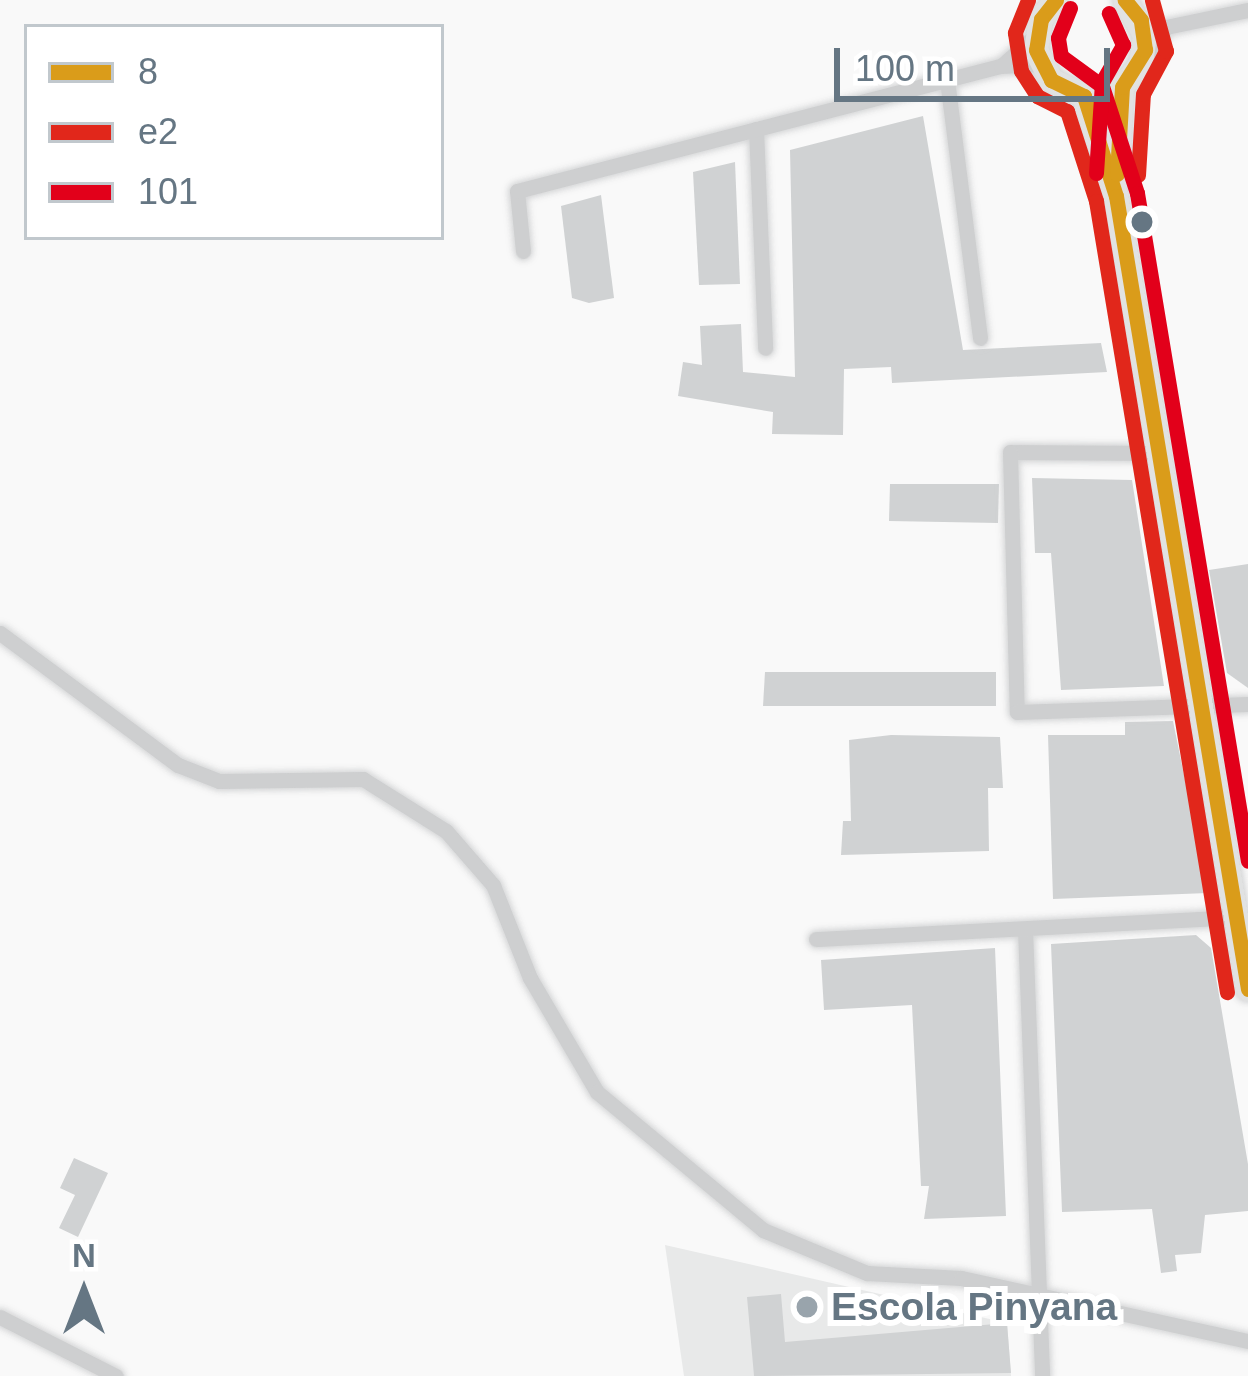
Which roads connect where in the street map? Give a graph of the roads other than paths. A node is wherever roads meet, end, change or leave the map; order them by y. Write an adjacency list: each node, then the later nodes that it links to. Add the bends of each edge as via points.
1 (1052, 2): 5 (main road)
2 (1129, 4): 4 (street); 7 (main road, via 1145,34)
3 (1248, 10): 4 (street)
4 (1166, 27): 7 (street)
5 (1036, 35): 6 (main road); 8 (street)
6 (1041, 64): 8 (street); 11 (main road, via 1051,80)
7 (1141, 64): 10 (main road)
8 (1001, 66): 9 (street)
9 (947, 80): 12 (street); 15 (street)
10 (1122, 87): 11 (main road); 13 (main road)
11 (1084, 96): 13 (main road)
12 (756, 129): 14 (street, via 517,191); 16 (street)
13 (1116, 196): 17 (main road)
14 (523, 251)
15 (980, 338)
16 (765, 348)
17 (1157, 453): 20 (main road); 20 (street, via 1010,452 1017,712)
18 (0, 633): 25 (street, via 178,765 219,782 363,779 446,831 493,885 540,998 597,1092 763,1230 867,1273 961,1278)
19 (1248, 704): 20 (street)
20 (1202, 706): 21 (main road)
21 (1241, 917): 22 (street); 24 (main road)
22 (1025, 929): 23 (street); 25 (street)
23 (816, 939)
24 (1248, 989)
25 (1040, 1297): 27 (street); 29 (street)
26 (0, 1317): 28 (street)
27 (1248, 1341)
28 (116, 1376)
29 (1042, 1376)

